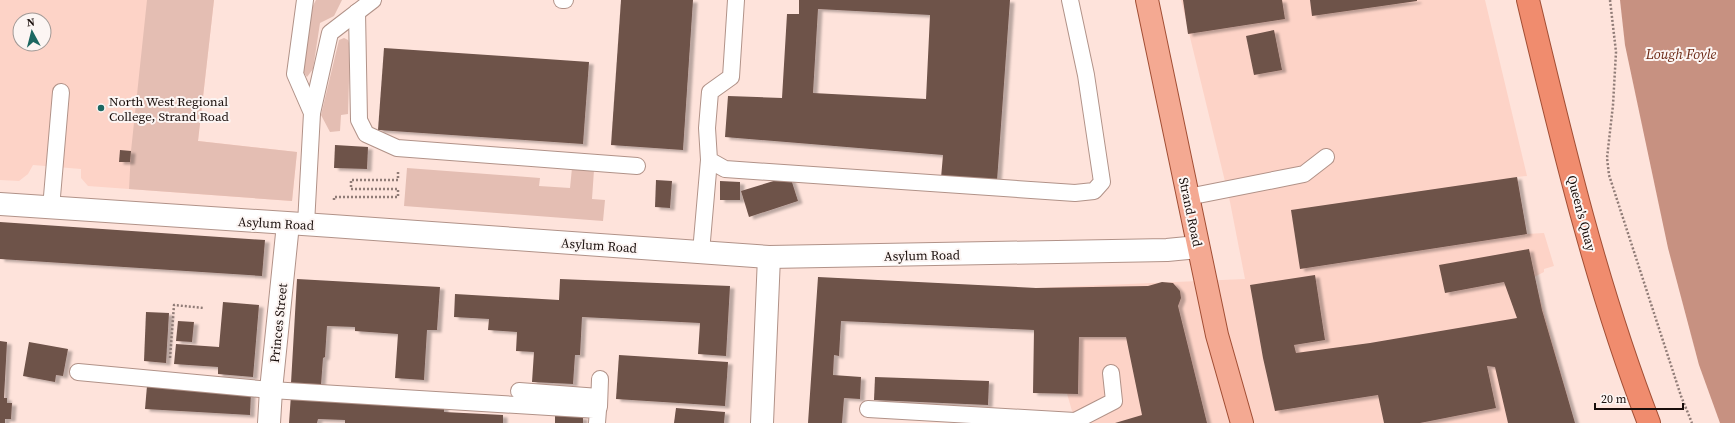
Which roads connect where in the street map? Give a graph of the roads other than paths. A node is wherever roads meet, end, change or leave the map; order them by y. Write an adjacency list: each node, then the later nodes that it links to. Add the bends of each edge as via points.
1 (305, 0): 11 (lane, via 295,74)
2 (373, 0): 9 (lane)
3 (562, 0): 4 (lane)
4 (565, 0)
5 (736, 0): 13 (lane, via 731,77 710,92 707,128)
6 (1070, 0): 13 (lane, via 1086,75 1101,167 1102,182 1094,190 1075,193 725,169)
7 (1146, 0): 15 (main road, Strand Road)
8 (1528, 0): 33 (highway, Queen's Quay, via 1587,235 1631,375)
9 (357, 12): 11 (lane, via 330,33); 14 (lane, via 359,120 366,134 397,148)
10 (61, 92): 17 (lane)
11 (312, 113): 18 (lane)
12 (1326, 157): 15 (lane, via 1304,174)
13 (709, 160): 20 (lane)
14 (637, 166)
15 (1188, 197): 19 (main road, Strand Road)
16 (0, 204): 17 (street, Asylum Road)
17 (51, 208): 18 (street, Asylum Road)
18 (297, 224): 20 (street, Asylum Road); 25 (street, Princes Street)
19 (1198, 247): 21 (street, Asylum Road, via 1168,250); 32 (main road, Strand Road, via 1217,335)
20 (701, 252): 21 (street, Asylum Road)
21 (769, 257): 31 (street)
22 (78, 372): 25 (lane)
23 (1112, 373): 29 (lane, via 1114,401)
24 (600, 379): 28 (lane)
25 (271, 390): 28 (lane); 30 (street, Princes Street)
26 (519, 391): 28 (lane)
27 (868, 409): 29 (lane)
28 (598, 410)
29 (1075, 422)
30 (269, 423)
31 (762, 423)
32 (1242, 423)
33 (1649, 423)

